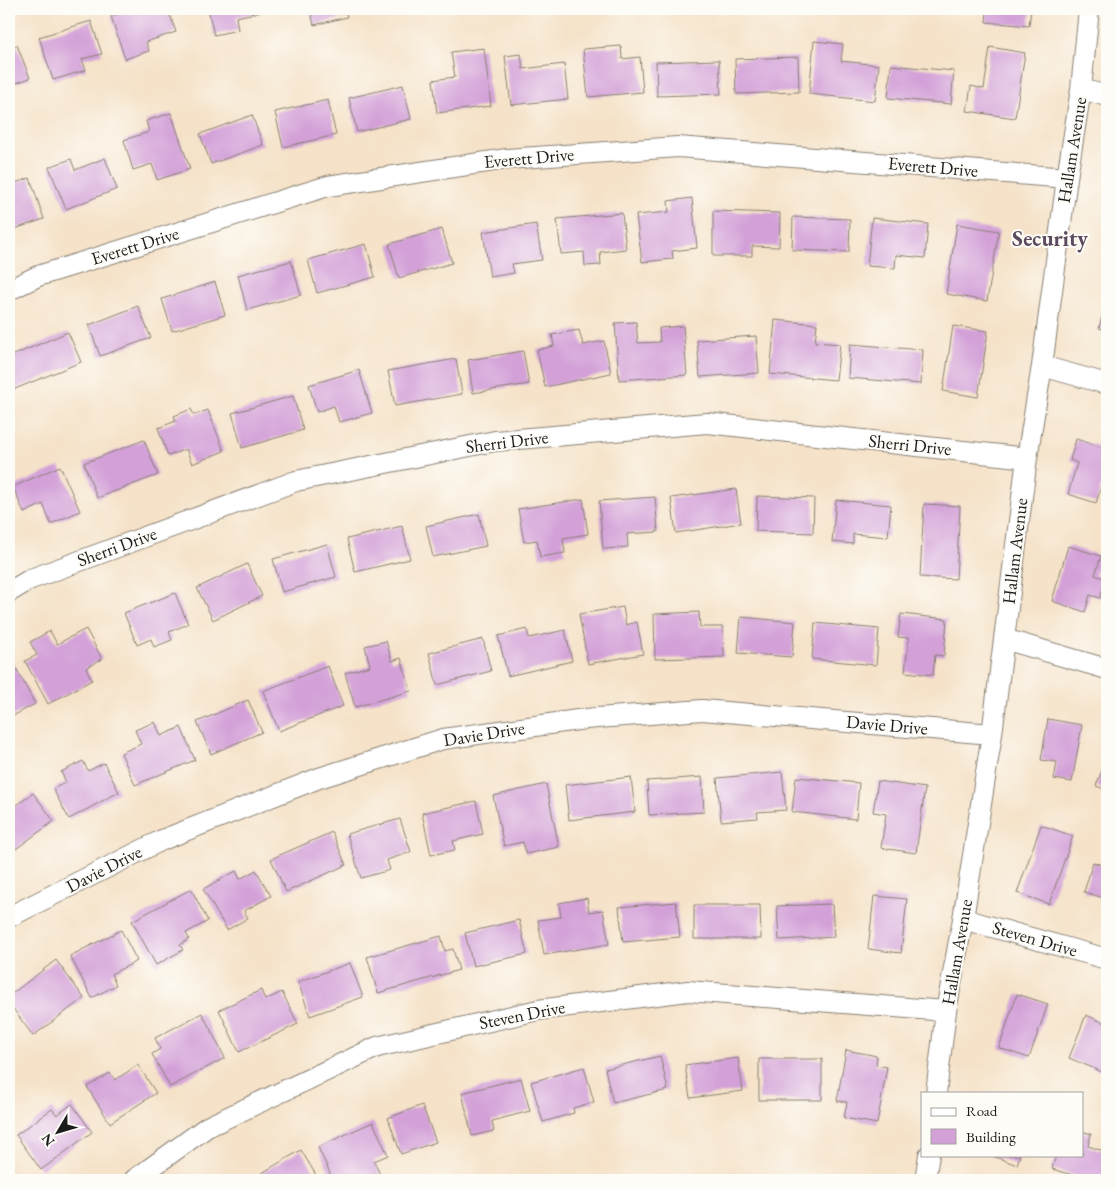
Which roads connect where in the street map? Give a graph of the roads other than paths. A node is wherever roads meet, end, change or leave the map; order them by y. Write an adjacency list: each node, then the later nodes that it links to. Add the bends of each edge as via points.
1 (1089, 9): 2 (street, Hallam Avenue)
2 (1081, 89): 3 (street); 4 (street, Hallam Avenue)
3 (1107, 96)
4 (1067, 178): 5 (street, Everett Drive, via 678,146 506,158 328,186 38,276); 6 (street, Hallam Avenue)
5 (9, 290)
6 (1042, 366): 7 (street); 8 (street, Hallam Avenue)
7 (1107, 384)
8 (1027, 458): 9 (street, Sherri Drive, via 707,423 494,441 296,481 31,579); 10 (street, Hallam Avenue)
9 (9, 592)
10 (1004, 639): 11 (street); 12 (street, Hallam Avenue)
11 (1107, 669)
12 (992, 734): 13 (street, Davie Drive, via 702,710 585,719 443,739 319,778 162,840); 14 (street, Hallam Avenue)
13 (9, 917)
14 (963, 919): 15 (street, Steven Drive); 16 (street, Hallam Avenue)
15 (1107, 959)
16 (946, 1011): 17 (street, Hallam Avenue); 19 (street, Steven Drive, via 688,991 538,1010 377,1047 207,1127)
17 (936, 1092)
18 (928, 1156): 20 (street)
19 (134, 1180)
20 (926, 1180)

